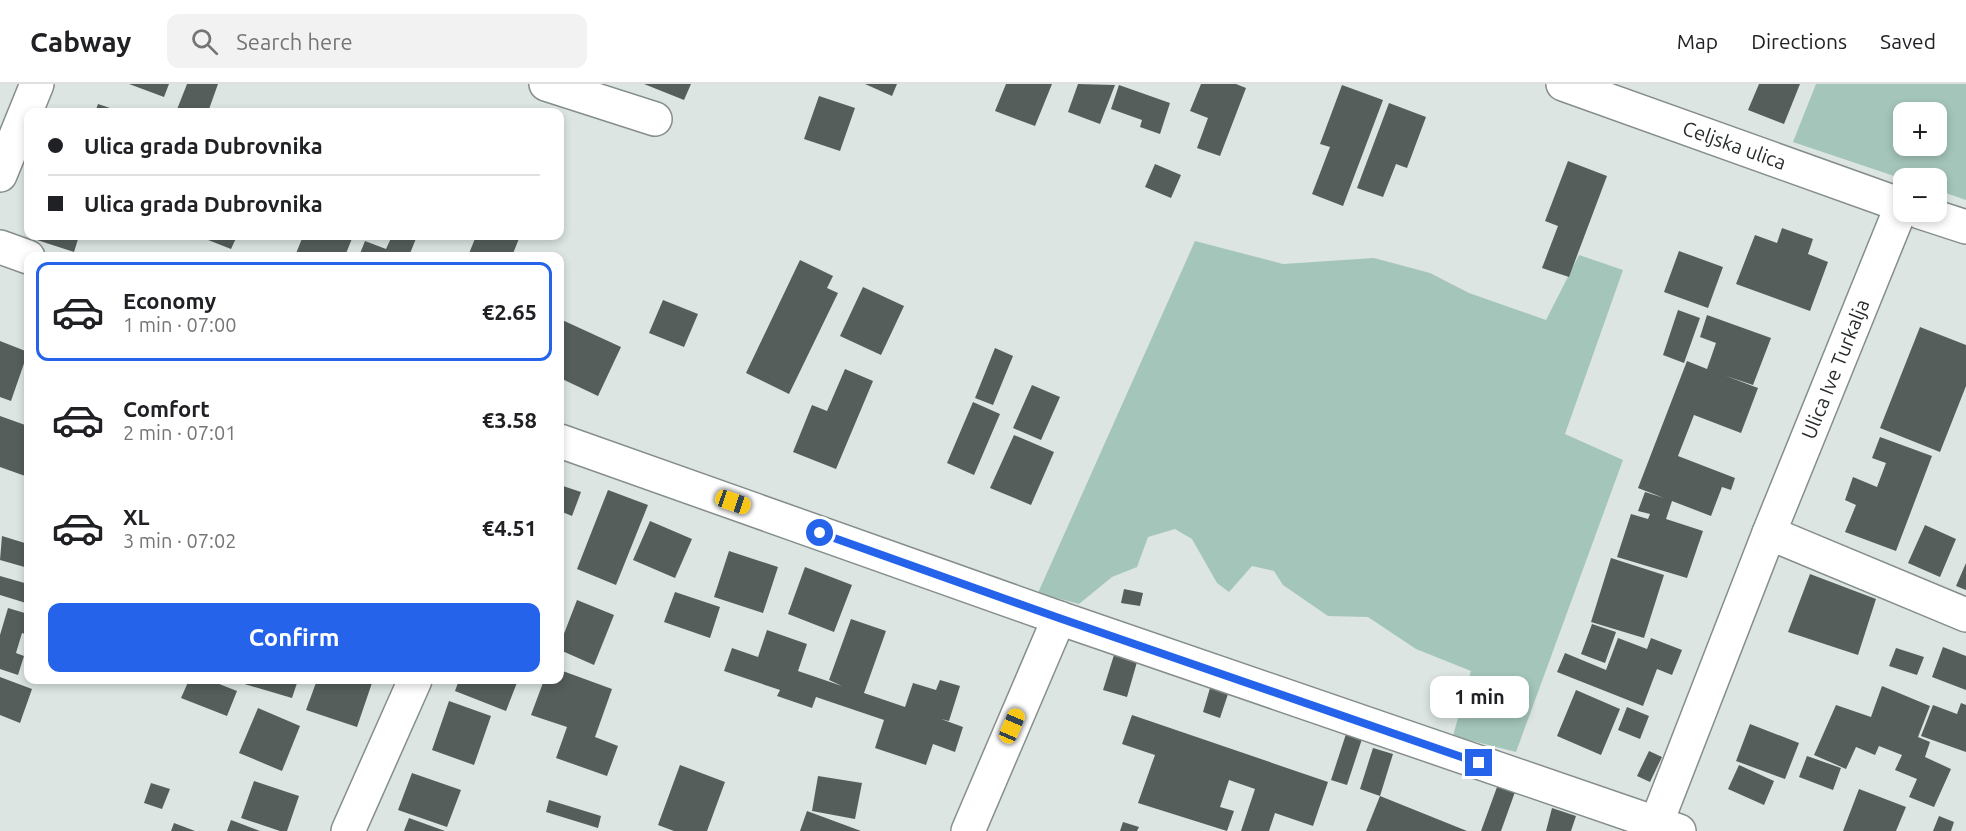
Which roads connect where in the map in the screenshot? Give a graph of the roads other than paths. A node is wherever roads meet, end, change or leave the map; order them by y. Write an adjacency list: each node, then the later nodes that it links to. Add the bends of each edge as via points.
1 (37, 84): 4 (street)
2 (546, 84): 6 (street)
3 (1563, 84): 8 (street, Celjska ulica)
4 (27, 108)
5 (24, 116): 7 (street)
6 (654, 119)
7 (0, 175)
8 (1893, 203)
9 (1947, 221): 11 (street, Celjska ulica)
10 (1902, 222): 15 (street, Ulica Ive Turkalja)
11 (1966, 227)
12 (0, 248): 13 (street)
13 (24, 256)
14 (564, 442): 17 (street)
15 (1769, 533): 16 (street); 19 (street, Ulica Ive Turkalja)
16 (1966, 615)
17 (1059, 618): 19 (street); 21 (street)
18 (413, 684): 20 (street)
19 (1667, 827)
20 (348, 831)
21 (968, 831)

